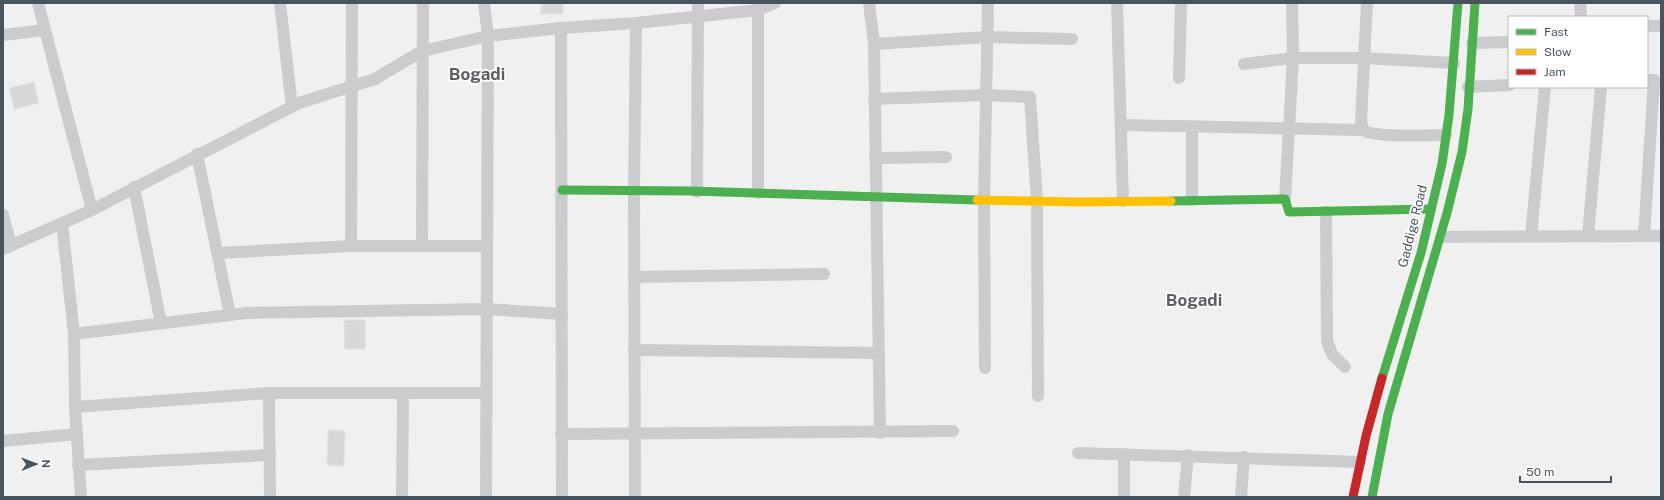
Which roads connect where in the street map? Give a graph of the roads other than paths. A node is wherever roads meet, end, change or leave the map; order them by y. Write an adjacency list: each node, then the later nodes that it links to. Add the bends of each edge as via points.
1 (38, 3): 24 (street)
2 (280, 3): 47 (street)
3 (352, 3): 40 (street)
4 (423, 3): 32 (street)
5 (484, 3): 26 (street)
6 (698, 3): 18 (street)
7 (775, 3): 17 (street)
8 (869, 3): 31 (street)
9 (988, 3): 27 (street)
10 (1117, 3): 48 (street)
11 (1181, 3): 37 (street)
12 (1292, 3): 33 (street)
13 (1367, 3): 34 (street)
14 (1458, 3): 35 (main road, Gaddige Road)
15 (1475, 3): 29 (main road)
16 (1580, 3): 19 (street)
17 (758, 6): 18 (street); 60 (street)
18 (698, 16): 20 (street); 59 (street)
19 (1581, 16)
20 (636, 23): 23 (street); 58 (street)
21 (1648, 26): 22 (street)
22 (1661, 26)
23 (561, 28): 26 (street); 57 (street)
24 (45, 30): 25 (street); 68 (street)
25 (3, 36)
26 (488, 36): 32 (street); 79 (street)
27 (986, 37): 28 (street); 31 (street); 44 (street)
28 (1072, 39)
29 (1472, 42): 30 (street); 41 (main road)
30 (1508, 42)
31 (874, 44): 46 (street)
32 (422, 51): 40 (street, via 375,78); 77 (street)
33 (1293, 58): 34 (street); 36 (street); 50 (street)
34 (1363, 58): 35 (street); 51 (street)
35 (1454, 63): 52 (main road, Gaddige Road)
36 (1244, 64)
37 (1179, 78)
38 (1648, 80): 45 (street, via 1654,80)
39 (1508, 85): 41 (street)
40 (351, 87): 47 (street); 78 (street)
41 (1468, 87): 76 (main road, via 1458,171)
42 (1545, 88): 72 (street)
43 (1601, 88): 73 (street)
44 (985, 95): 46 (street); 62 (street); 65 (street, via 1030,97)
45 (1657, 97): 74 (street)
46 (874, 99): 55 (street)
47 (292, 107): 53 (street)
48 (1121, 125): 49 (street); 66 (street)
49 (1192, 126): 50 (street); 64 (street)
50 (1288, 128): 51 (street); 63 (street)
51 (1363, 130): 52 (street, via 1379,134)
52 (1446, 135): 67 (main road, Gaddige Road, via 1442,164)
53 (197, 154): 56 (street); 81 (street)
54 (946, 157): 55 (street)
55 (875, 158): 61 (street)
56 (134, 187): 68 (street); 87 (street)
57 (562, 190): 58 (main road); 85 (street)
58 (634, 190): 59 (main road); 83 (street)
59 (697, 192): 60 (main road)
60 (758, 193): 61 (main road)
61 (876, 196): 62 (main road); 90 (street)
62 (984, 199): 65 (main road); 92 (street)
63 (1285, 199): 64 (main road); 69 (main road, via 1288,212)
64 (1192, 200): 66 (main road)
65 (1037, 201): 66 (main road); 96 (street)
66 (1123, 201)
67 (1430, 209): 69 (main road); 109 (main road, Gaddige Road, via 1421,253 1395,332)
68 (92, 210): 71 (street)
69 (1326, 212): 91 (street, via 1326,341 1332,354)
70 (3, 215): 80 (street)
71 (62, 223): 80 (street); 88 (street)
72 (1531, 236): 73 (street); 76 (street)
73 (1588, 236): 74 (street)
74 (1644, 236): 75 (street)
75 (1661, 236)
76 (1441, 237): 121 (main road, via 1394,389)
77 (422, 245): 78 (street); 79 (street)
78 (351, 246): 81 (street)
79 (487, 246): 84 (street)
80 (7, 248)
81 (218, 253): 86 (street)
82 (824, 274): 83 (street)
83 (634, 277): 89 (street)
84 (487, 309): 85 (street); 86 (street); 94 (street)
85 (562, 314): 101 (street)
86 (230, 315): 87 (street)
87 (161, 323): 88 (street)
88 (74, 334): 97 (street)
89 (634, 350): 90 (street); 102 (street)
90 (879, 353): 99 (street)
91 (1345, 367)
92 (985, 368)
93 (402, 393): 94 (street); 95 (street); 113 (street)
94 (486, 393): 114 (street)
95 (270, 394): 97 (street); 106 (street)
96 (1038, 396)
97 (75, 407): 100 (street)
98 (953, 431): 99 (street)
99 (880, 433): 102 (street)
100 (76, 434): 103 (street); 110 (street)
101 (561, 434): 102 (street); 115 (street)
102 (634, 434): 116 (street)
103 (3, 441)
104 (1078, 453): 105 (street)
105 (1124, 454): 107 (street); 117 (street)
106 (270, 455): 110 (street); 112 (street)
107 (1188, 455): 108 (street); 118 (street)
108 (1244, 457): 109 (street); 119 (street)
109 (1360, 462): 120 (main road, Gaddige Road)
110 (78, 465): 111 (street)
111 (81, 497)
112 (270, 497)
113 (402, 497)
114 (486, 497)
115 (562, 497)
116 (635, 497)
117 (1124, 497)
118 (1184, 497)
119 (1241, 497)
120 (1353, 497)
121 (1372, 497)

